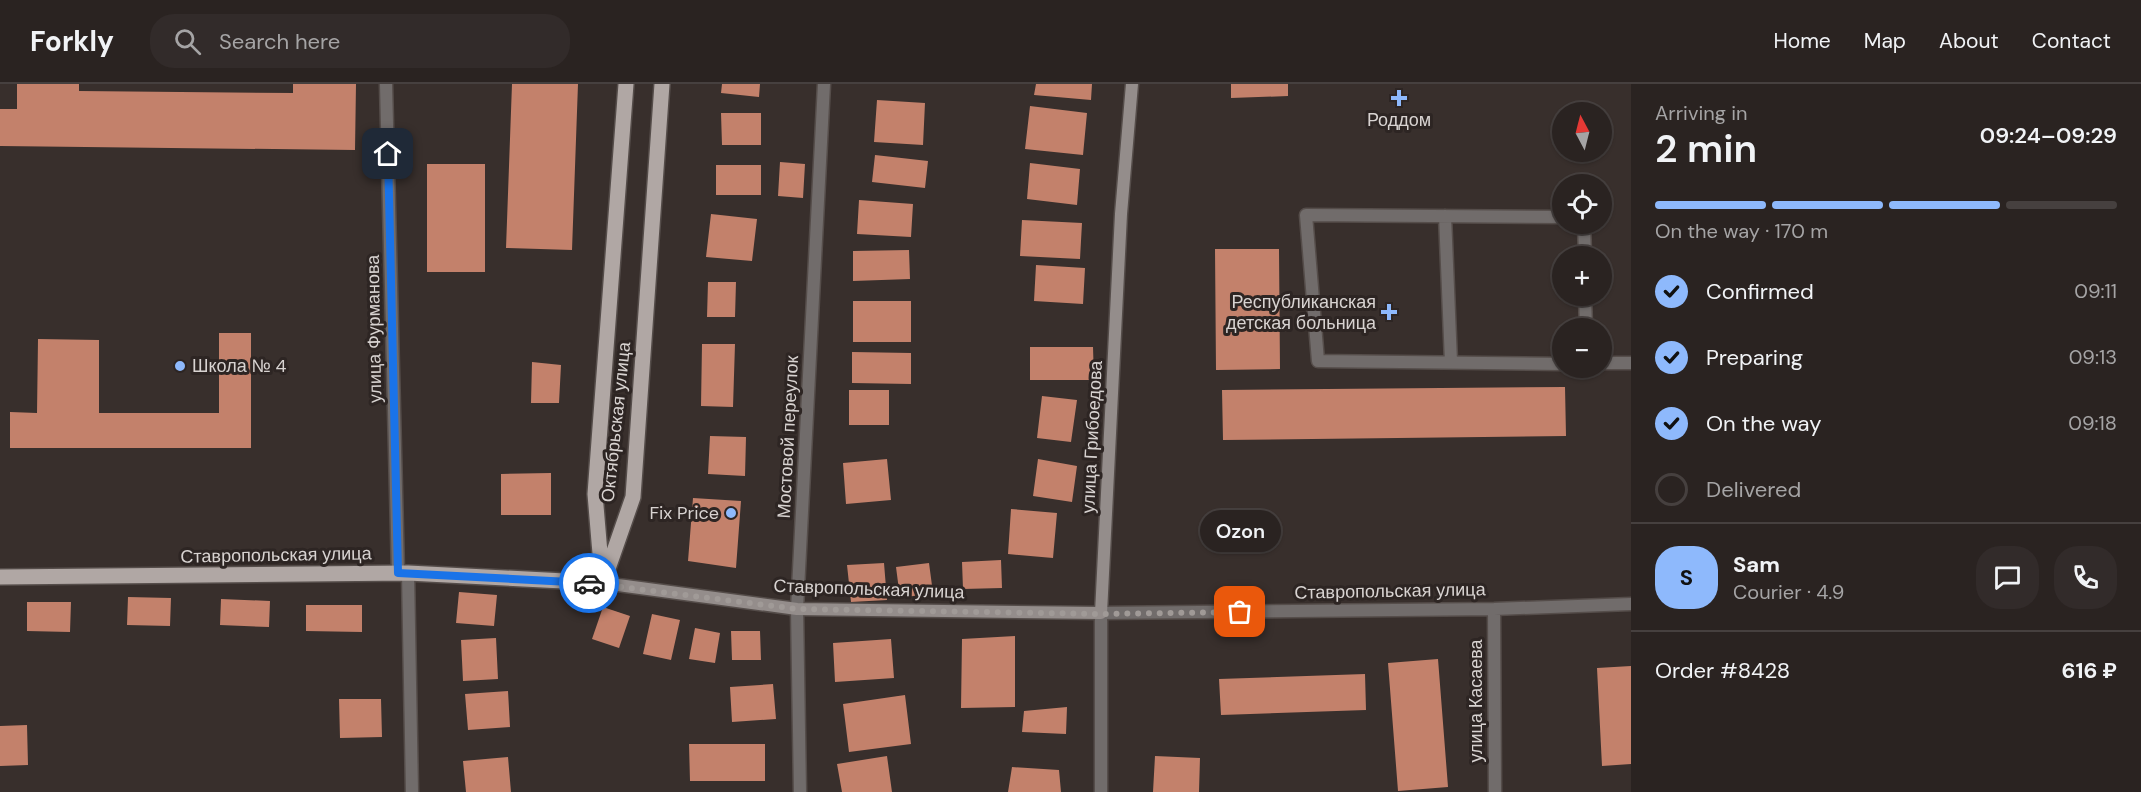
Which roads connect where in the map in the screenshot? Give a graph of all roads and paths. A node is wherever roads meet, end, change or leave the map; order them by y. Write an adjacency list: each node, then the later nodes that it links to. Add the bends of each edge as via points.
1 (386, 84): 12 (street, улица Фурманова)
2 (626, 84): 14 (main road, Октябрьская улица, via 595,494)
3 (662, 84): 14 (main road, Октябрьская улица, via 633,497)
4 (824, 84): 16 (street, Мостовой переулок)
5 (1132, 84): 18 (street, улица Грибоедова, via 1121,214)
6 (1445, 216): 7 (street); 8 (street); 8 (street, via 1306,215 1318,361)
7 (1552, 217)
8 (1451, 362): 9 (street)
9 (1552, 363)
10 (1612, 363): 11 (street)
11 (1631, 363)
12 (403, 573): 13 (main road, Ставропольская улица); 14 (main road, Ставропольская улица); 19 (street, улица Фурманова)
13 (0, 577)
14 (603, 583): 16 (street, Ставропольская улица)
15 (1631, 604): 17 (street, Ставропольская улица)
16 (797, 609): 18 (street, Ставропольская улица); 20 (street, Мостовой переулок)
17 (1494, 609): 18 (street, Ставропольская улица); 22 (street, улица Касаева)
18 (1101, 614): 21 (street, улица Грибоедова)
19 (412, 792)
20 (800, 792)
21 (1101, 792)
22 (1495, 792)

